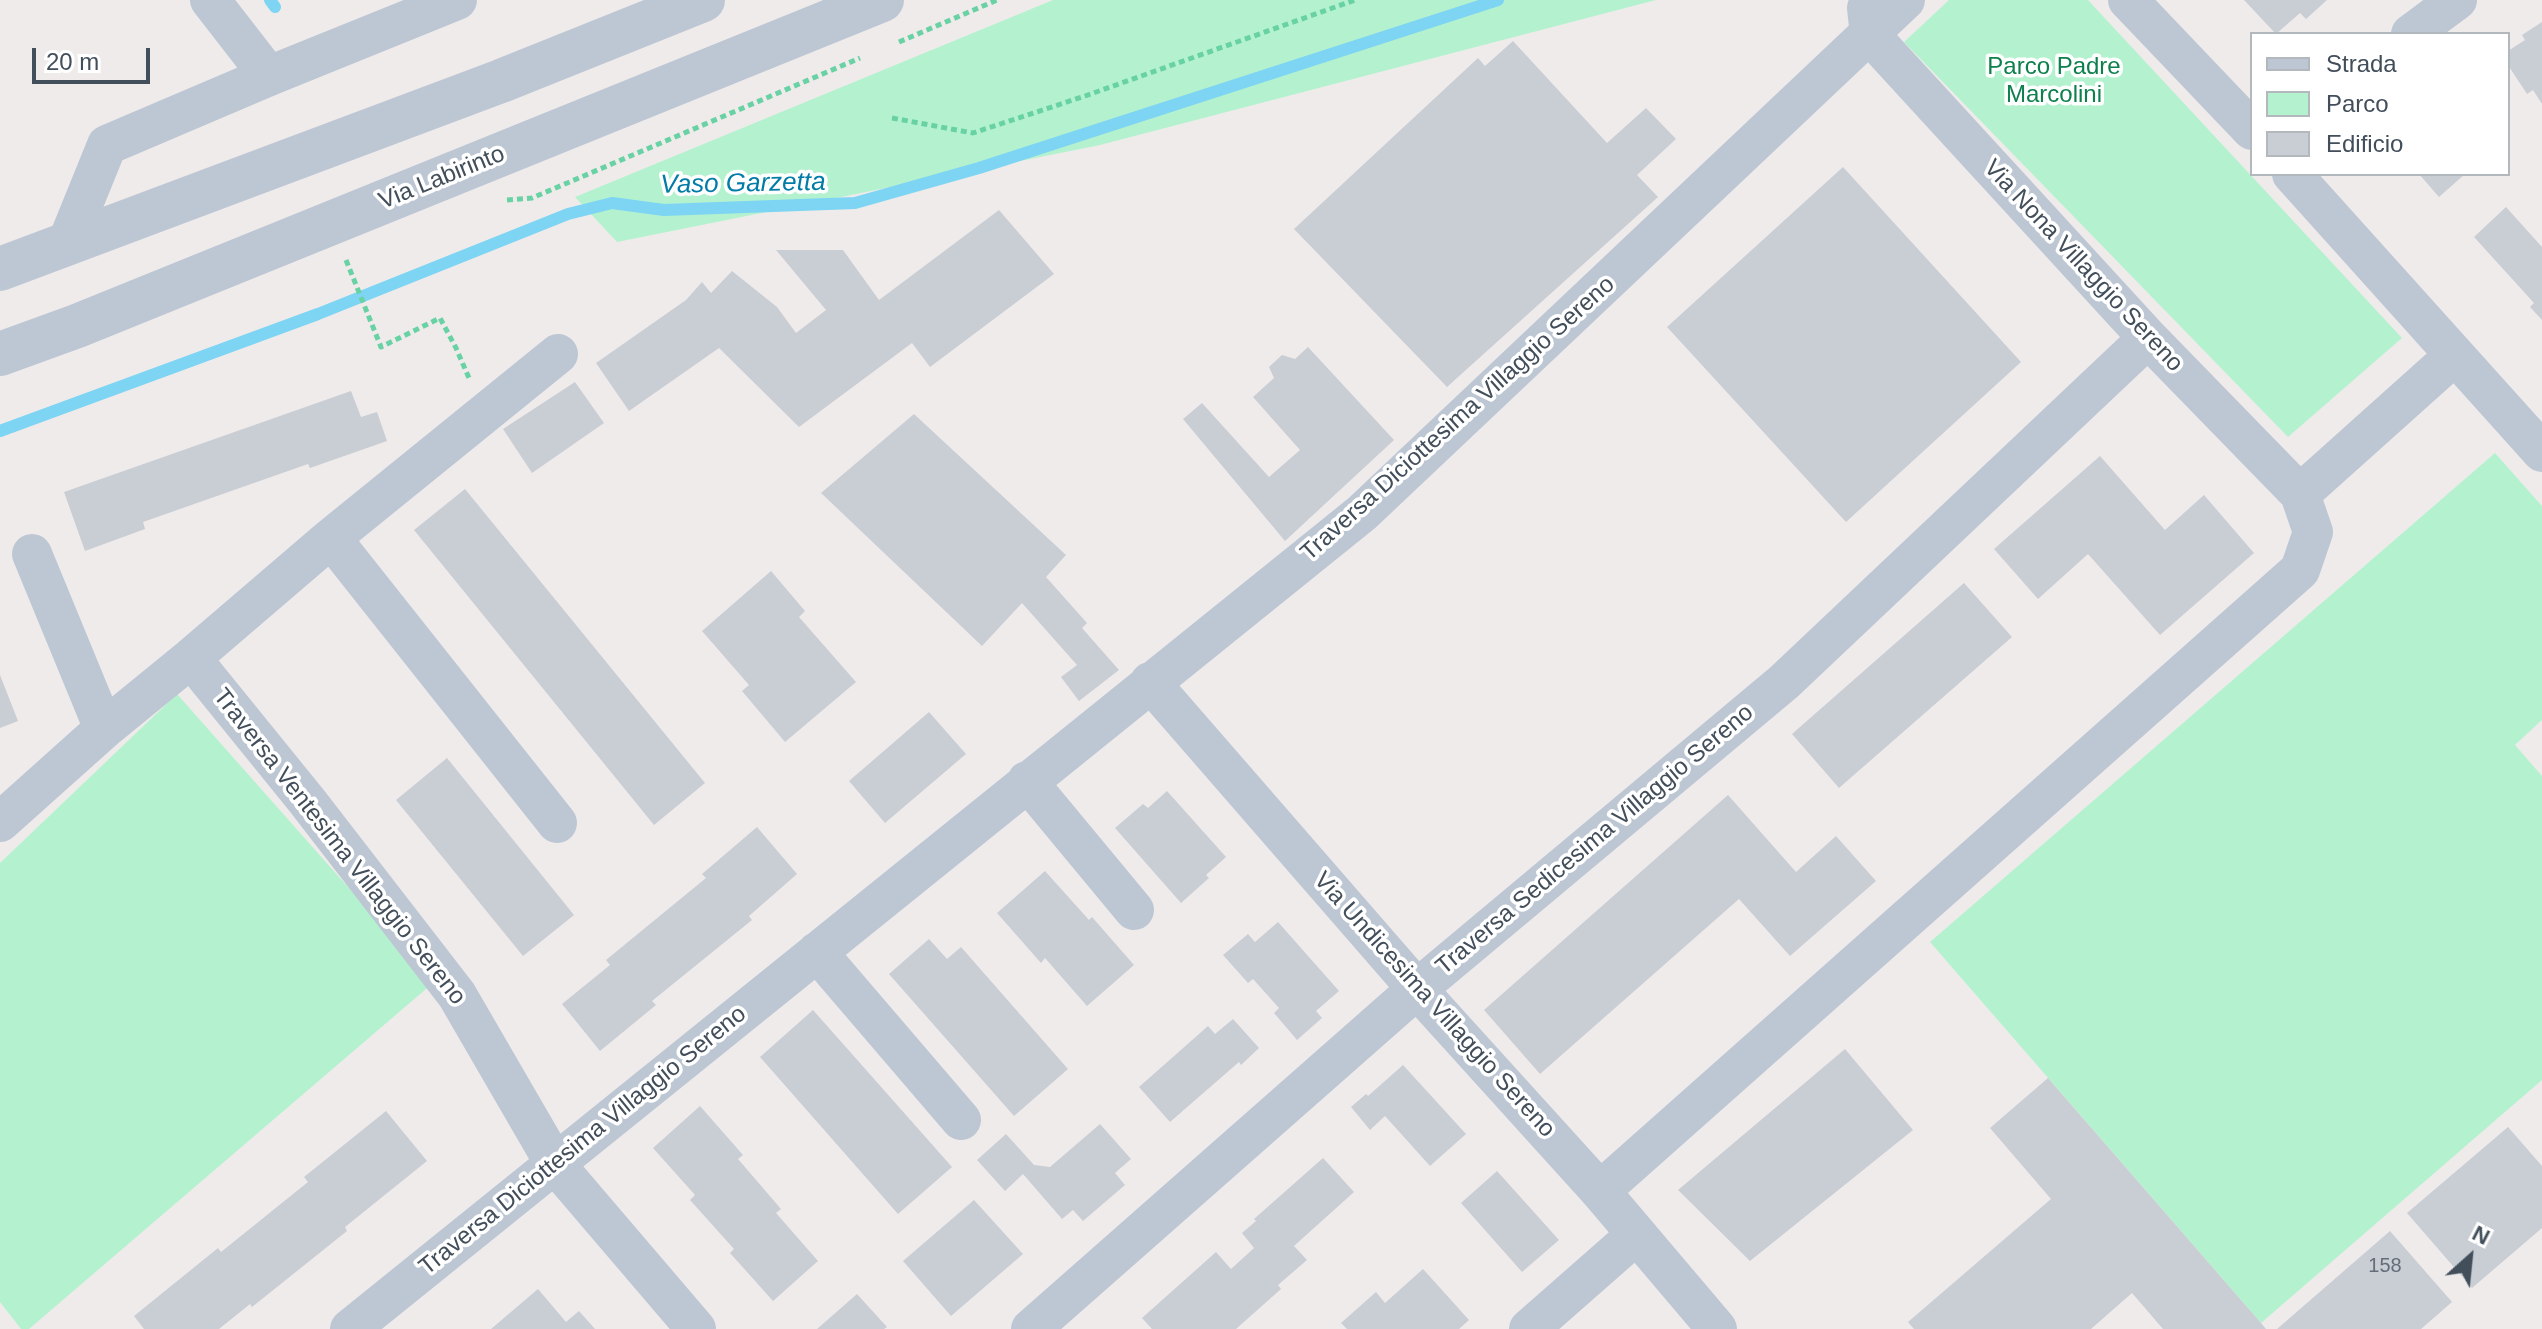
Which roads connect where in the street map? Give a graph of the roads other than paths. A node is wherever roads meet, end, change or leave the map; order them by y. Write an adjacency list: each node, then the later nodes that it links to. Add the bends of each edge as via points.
1 (210, 0): 10 (street)
2 (457, 0): 10 (street)
3 (703, 0): 13 (street)
4 (882, 0): 16 (street, Via Labirinto)
5 (1905, 0): 8 (street)
6 (2128, 0): 11 (street)
7 (2457, 0): 9 (street)
8 (1868, 18): 15 (street, Via Nona Villaggio Sereno); 24 (street, Traversa Diciottesima Villaggio Sereno, via 1362,513)
9 (2414, 32)
10 (269, 76): 13 (street, via 107,145)
11 (2250, 128)
12 (2294, 176): 18 (street)
13 (66, 246): 14 (street)
14 (0, 269)
15 (2148, 338): 20 (street, Via Nona Villaggio Sereno); 31 (street, Traversa Sedicesima Villaggio Sereno, via 1784,682)
16 (0, 354)
17 (558, 354): 21 (street)
18 (2454, 356): 19 (street); 20 (street)
19 (2537, 435)
20 (2300, 494): 34 (street, via 2313,532 2300,570)
21 (331, 538): 23 (street); 28 (street)
22 (32, 554): 25 (street)
23 (191, 658): 25 (street); 33 (street, Traversa Ventesima Villaggio Sereno, via 457,995)
24 (1150, 682): 26 (street, Traversa Diciottesima Villaggio Sereno); 31 (street, Via Undicesima Villaggio Sereno)
25 (104, 729): 27 (street)
26 (1027, 781): 29 (street); 30 (street, Traversa Diciottesima Villaggio Sereno)
27 (0, 822)
28 (557, 823)
29 (1134, 910)
30 (817, 952): 32 (street); 33 (street, Traversa Diciottesima Villaggio Sereno)
31 (1417, 989): 34 (street, Via Undicesima Villaggio Sereno); 38 (street, Traversa Sedicesima Villaggio Sereno)
32 (961, 1120)
33 (555, 1164): 36 (street, Traversa Diciottesima Villaggio Sereno); 37 (street, Traversa Ventesima Villaggio Sereno)
34 (1600, 1191): 35 (street, Via Undicesima Villaggio Sereno)
35 (1636, 1235): 39 (street); 40 (street, Via Undicesima Villaggio Sereno)
36 (350, 1329)
37 (696, 1329)
38 (1031, 1329)
39 (1529, 1329)
40 (1717, 1329)

